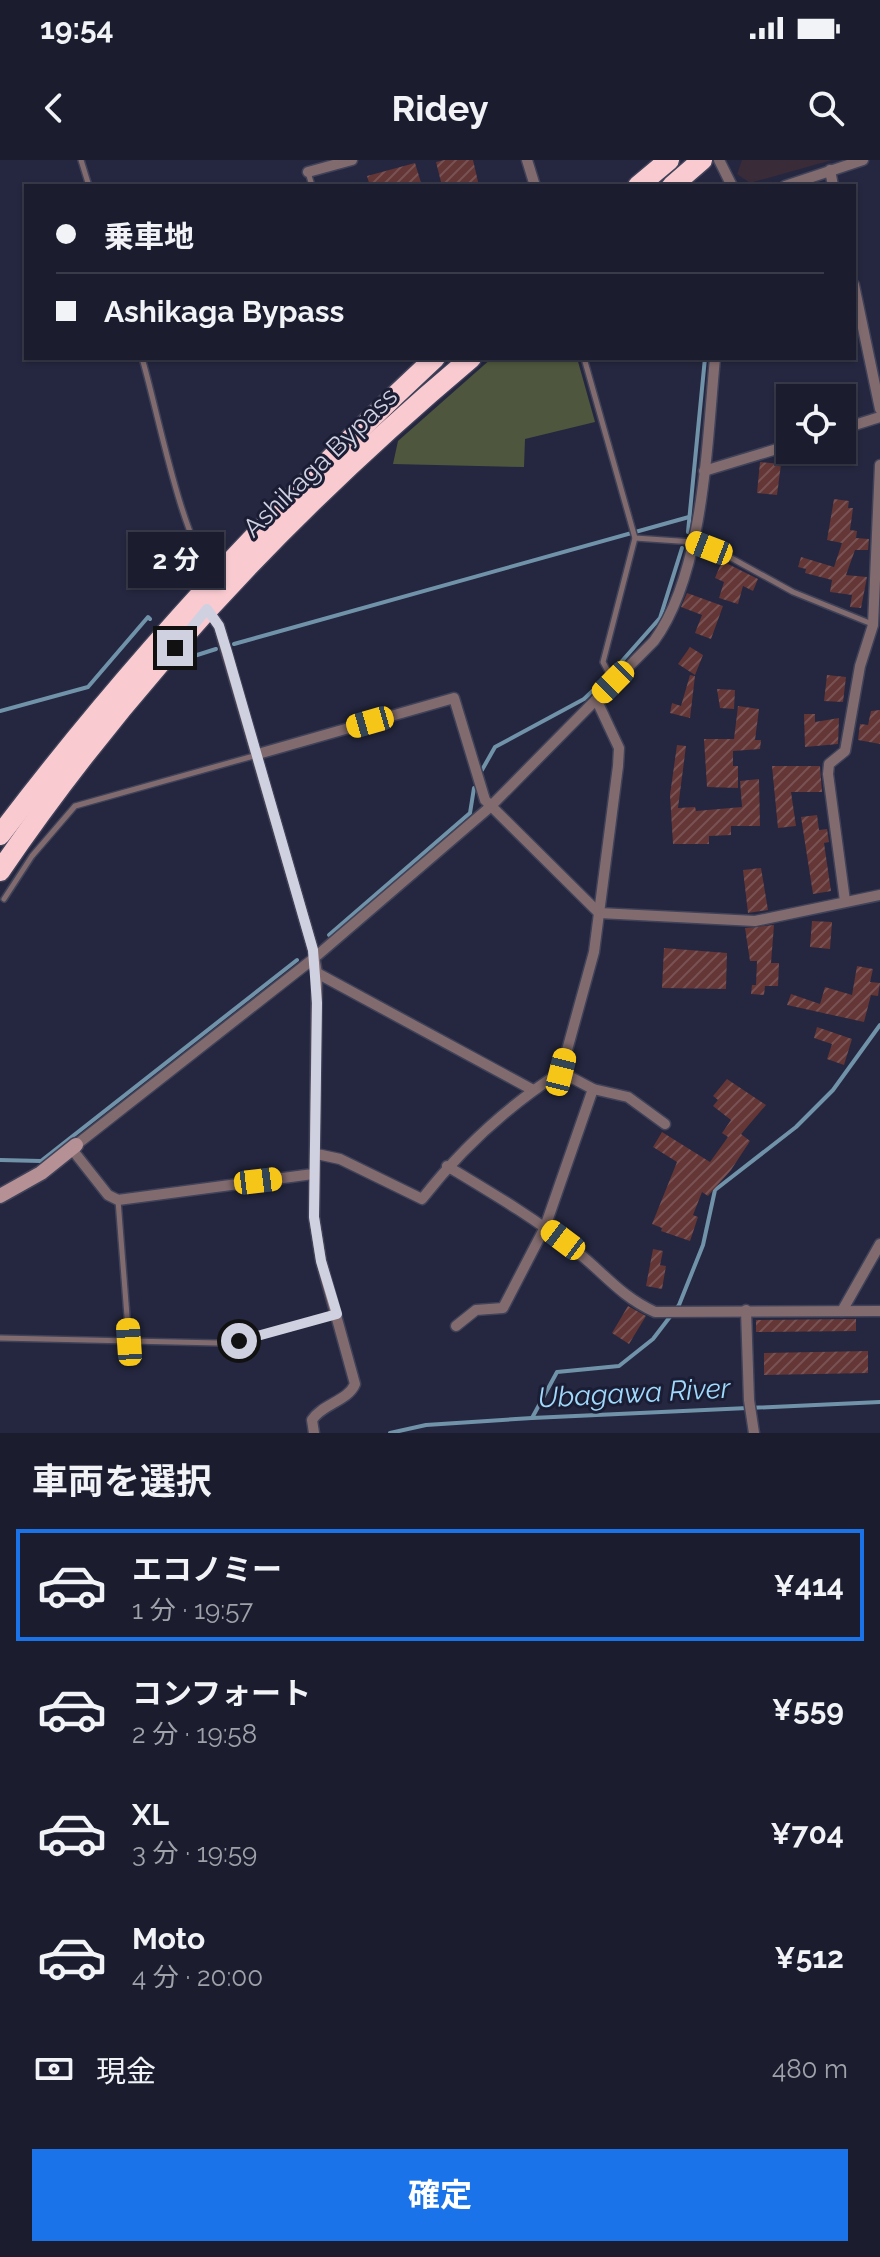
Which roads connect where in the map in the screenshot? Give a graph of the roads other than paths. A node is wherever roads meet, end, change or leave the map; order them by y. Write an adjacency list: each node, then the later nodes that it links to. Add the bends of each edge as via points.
1 (81, 160): 10 (lane)
2 (352, 160): 9 (street)
3 (527, 160): 12 (street)
4 (669, 160): 13 (highway)
5 (702, 160): 14 (highway)
6 (719, 160): 15 (street)
7 (863, 160): 8 (street)
8 (830, 170): 16 (street); 17 (street)
9 (308, 172): 11 (lane)
10 (88, 184)
11 (311, 184)
12 (534, 184)
13 (640, 184)
14 (674, 184)
15 (731, 184)
16 (791, 184)
17 (833, 184)
18 (856, 295): 24 (street)
19 (143, 360): 32 (lane, via 188,521 201,561)
20 (433, 360): 32 (highway, Ashikaga Bypass)
21 (469, 360): 33 (highway, Ashikaga Bypass, via 359,458)
22 (585, 360): 30 (lane)
23 (715, 360): 29 (street)
24 (880, 409)
25 (880, 417): 26 (street)
26 (856, 425)
27 (776, 449): 29 (street)
28 (880, 465): 34 (street)
29 (704, 471): 31 (street)
30 (635, 538): 31 (lane); 35 (lane, via 603,662)
31 (693, 542): 34 (lane); 35 (street, via 663,629)
32 (213, 577): 39 (highway, Ashikaga Bypass, via 124,677)
33 (207, 609): 37 (street, via 219,626); 39 (highway, Ashikaga Bypass)
34 (877, 627): 43 (street, via 860,666 845,751 829,764)
35 (613, 682): 36 (street)
36 (596, 699): 38 (street); 44 (street, via 619,748)
37 (258, 754): 38 (street, via 454,698); 39 (lane, via 75,806); 45 (street)
38 (490, 807): 44 (street); 45 (street)
39 (17, 845): 40 (highway, Ashikaga Bypass); 42 (lane)
40 (0, 871)
41 (880, 895): 43 (street)
42 (4, 899)
43 (845, 901): 44 (street, via 755,921)
44 (599, 913): 47 (street, via 594,952)
45 (313, 959): 46 (street); 51 (street)
46 (317, 973): 49 (street); 52 (street)
47 (561, 1072): 48 (street); 49 (street)
48 (593, 1089): 50 (street, via 628,1097); 57 (street)
49 (533, 1090): 53 (street, via 500,1113)
50 (665, 1124)
51 (74, 1147): 55 (street); 56 (street, via 108,1195)
52 (317, 1154): 53 (street, via 340,1159 422,1199); 54 (street)
53 (447, 1166): 57 (street)
54 (313, 1174): 56 (street); 62 (street, via 321,1261)
55 (0, 1196)
56 (118, 1200): 65 (lane)
57 (545, 1227): 59 (street, via 608,1282 655,1312); 63 (street, via 503,1308 476,1310)
58 (880, 1244): 60 (street)
59 (746, 1310): 60 (street); 67 (street)
60 (842, 1311): 61 (street)
61 (880, 1311)
62 (337, 1314): 65 (lane, via 239,1341); 66 (street, via 355,1384 317,1412)
63 (456, 1326)
64 (0, 1338): 65 (lane)
65 (129, 1342)
66 (314, 1433)
67 (754, 1433)

